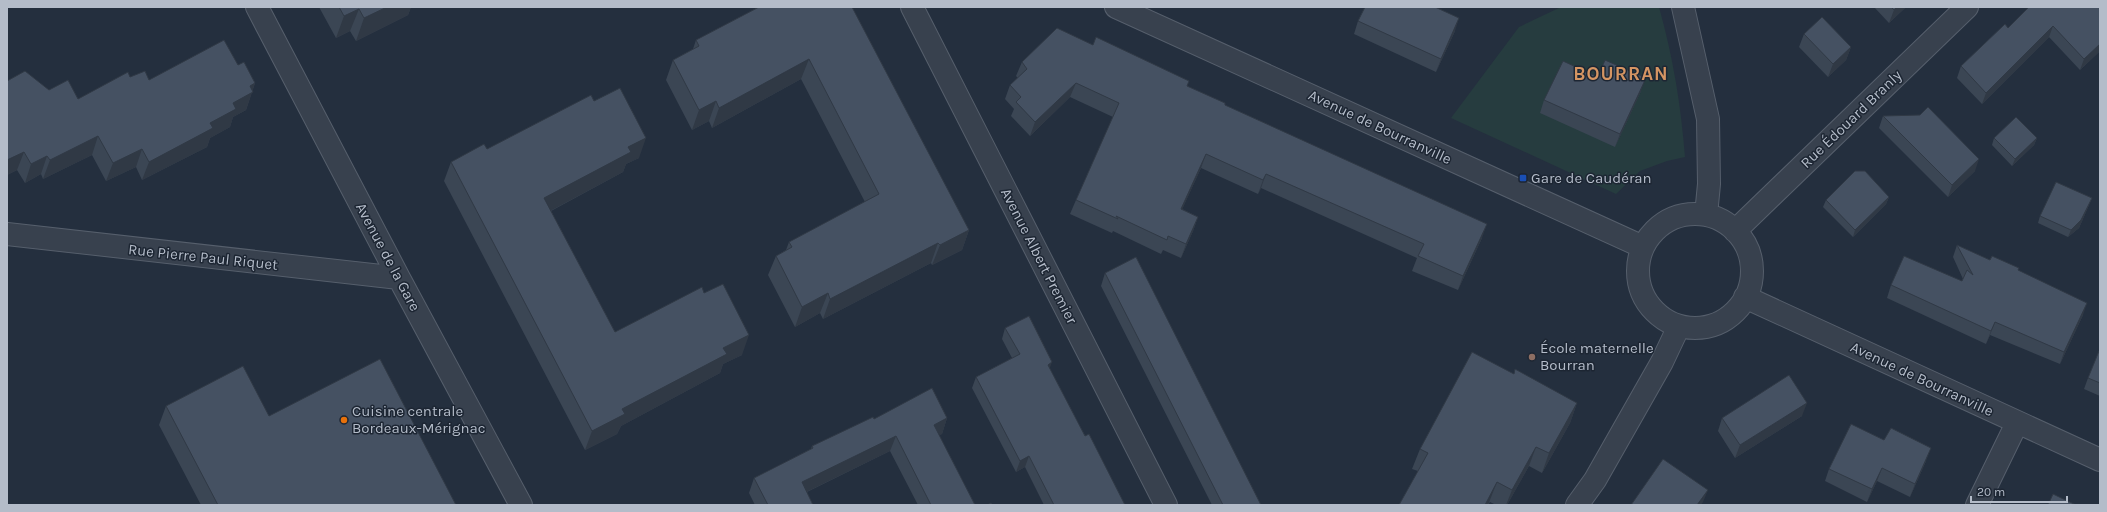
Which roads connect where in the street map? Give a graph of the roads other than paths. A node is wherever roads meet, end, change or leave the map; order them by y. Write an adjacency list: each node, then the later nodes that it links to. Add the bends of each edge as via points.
1 (257, 7): 10 (street, Avenue de la Gare)
2 (912, 7): 16 (street, Avenue Albert Premier)
3 (1116, 7): 9 (street, Avenue de Bourranville)
4 (1683, 7): 6 (street, via 1708,119 1709,184)
5 (1967, 7): 7 (street, Rue Édouard Branly)
6 (1706, 215): 7 (street, via 1722,221); 9 (street, via 1676,217 1662,224 1651,234)
7 (1735, 231): 11 (street, via 1744,242 1752,269)
8 (7, 234): 10 (street, Rue Pierre Paul Riquet)
9 (1643, 248): 12 (street, via 1638,266 1639,286 1647,304 1661,317)
10 (399, 278): 15 (street, Avenue de la Gare)
11 (1745, 297): 12 (street, via 1736,310 1724,320 1710,326); 13 (street, Avenue de Bourranville)
12 (1678, 326): 17 (street, via 1662,362 1595,480)
13 (2017, 423): 14 (street, Avenue de Bourranville); 18 (street)
14 (2100, 460)
15 (521, 505)
16 (1166, 505)
17 (1577, 505)
18 (1977, 505)

